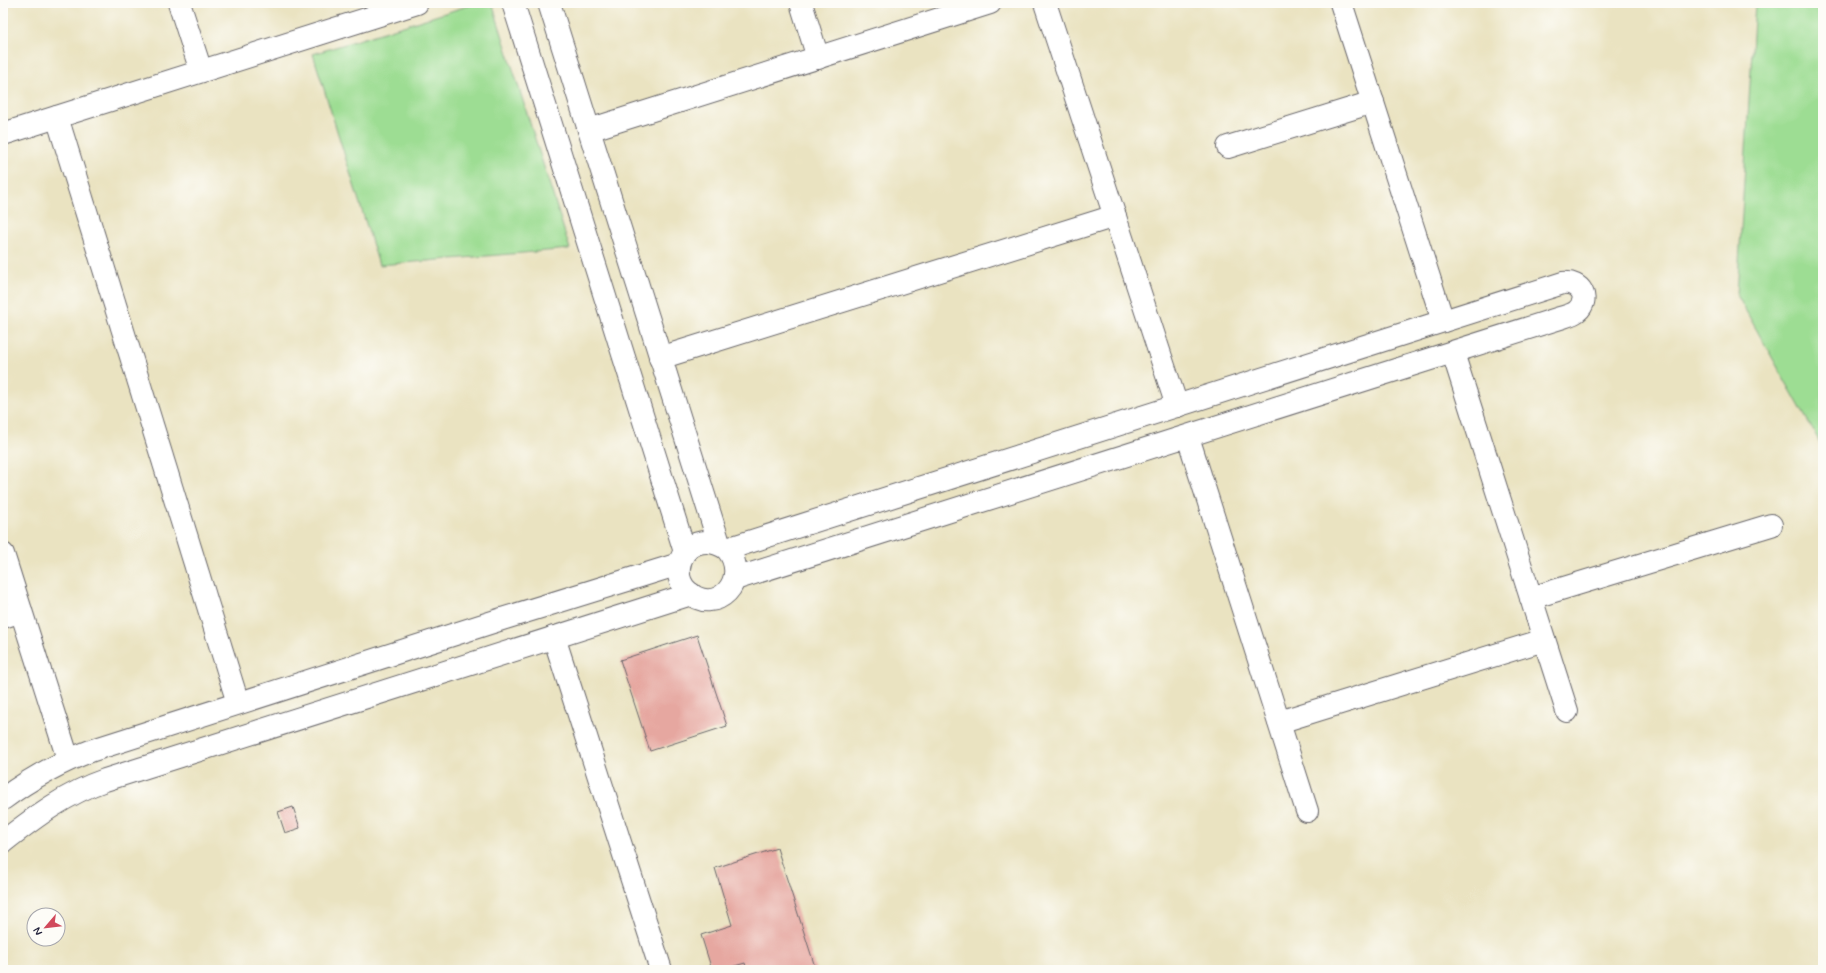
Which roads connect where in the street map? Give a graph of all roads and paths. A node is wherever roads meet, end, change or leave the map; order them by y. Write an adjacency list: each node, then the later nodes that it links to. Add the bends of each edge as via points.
1 (179, 3): 10 (street)
2 (417, 3): 10 (street)
3 (513, 3): 25 (street)
4 (549, 3): 13 (street)
5 (801, 3): 9 (street)
6 (990, 3): 9 (street)
7 (1045, 3): 16 (street)
8 (1341, 3): 11 (street)
9 (818, 58): 13 (street)
10 (201, 71): 12 (street)
11 (1373, 102): 15 (street); 17 (street)
12 (57, 117): 14 (street); 32 (street)
13 (589, 130): 19 (street)
14 (3, 134)
15 (1228, 147)
16 (1115, 216): 19 (street); 20 (street)
17 (1443, 321): 18 (street, via 1563,283 1572,282 1579,286 1583,295 1583,303 1572,314); 20 (street)
18 (1453, 353): 21 (street); 28 (street)
19 (660, 358): 23 (street)
20 (1177, 406): 23 (street)
21 (1188, 437): 26 (street); 34 (street)
22 (1771, 525): 28 (street)
23 (723, 546): 25 (street, via 700,542 692,546); 26 (street, via 736,563)
24 (3, 554): 29 (street)
25 (682, 558): 27 (street, via 679,573 681,581); 32 (street)
26 (735, 579): 27 (street, via 725,594 717,598 708,600)
27 (691, 594): 30 (street)
28 (1531, 598): 31 (street)
29 (12, 614): 35 (street)
30 (554, 637): 38 (street, via 85,787 65,797); 39 (street)
31 (1544, 640): 33 (street); 34 (street)
32 (238, 703): 35 (street)
33 (1567, 711)
34 (1279, 722): 37 (street)
35 (68, 759): 36 (street, via 38,775)
36 (3, 799)
37 (1307, 811)
38 (3, 842)
39 (660, 970)

